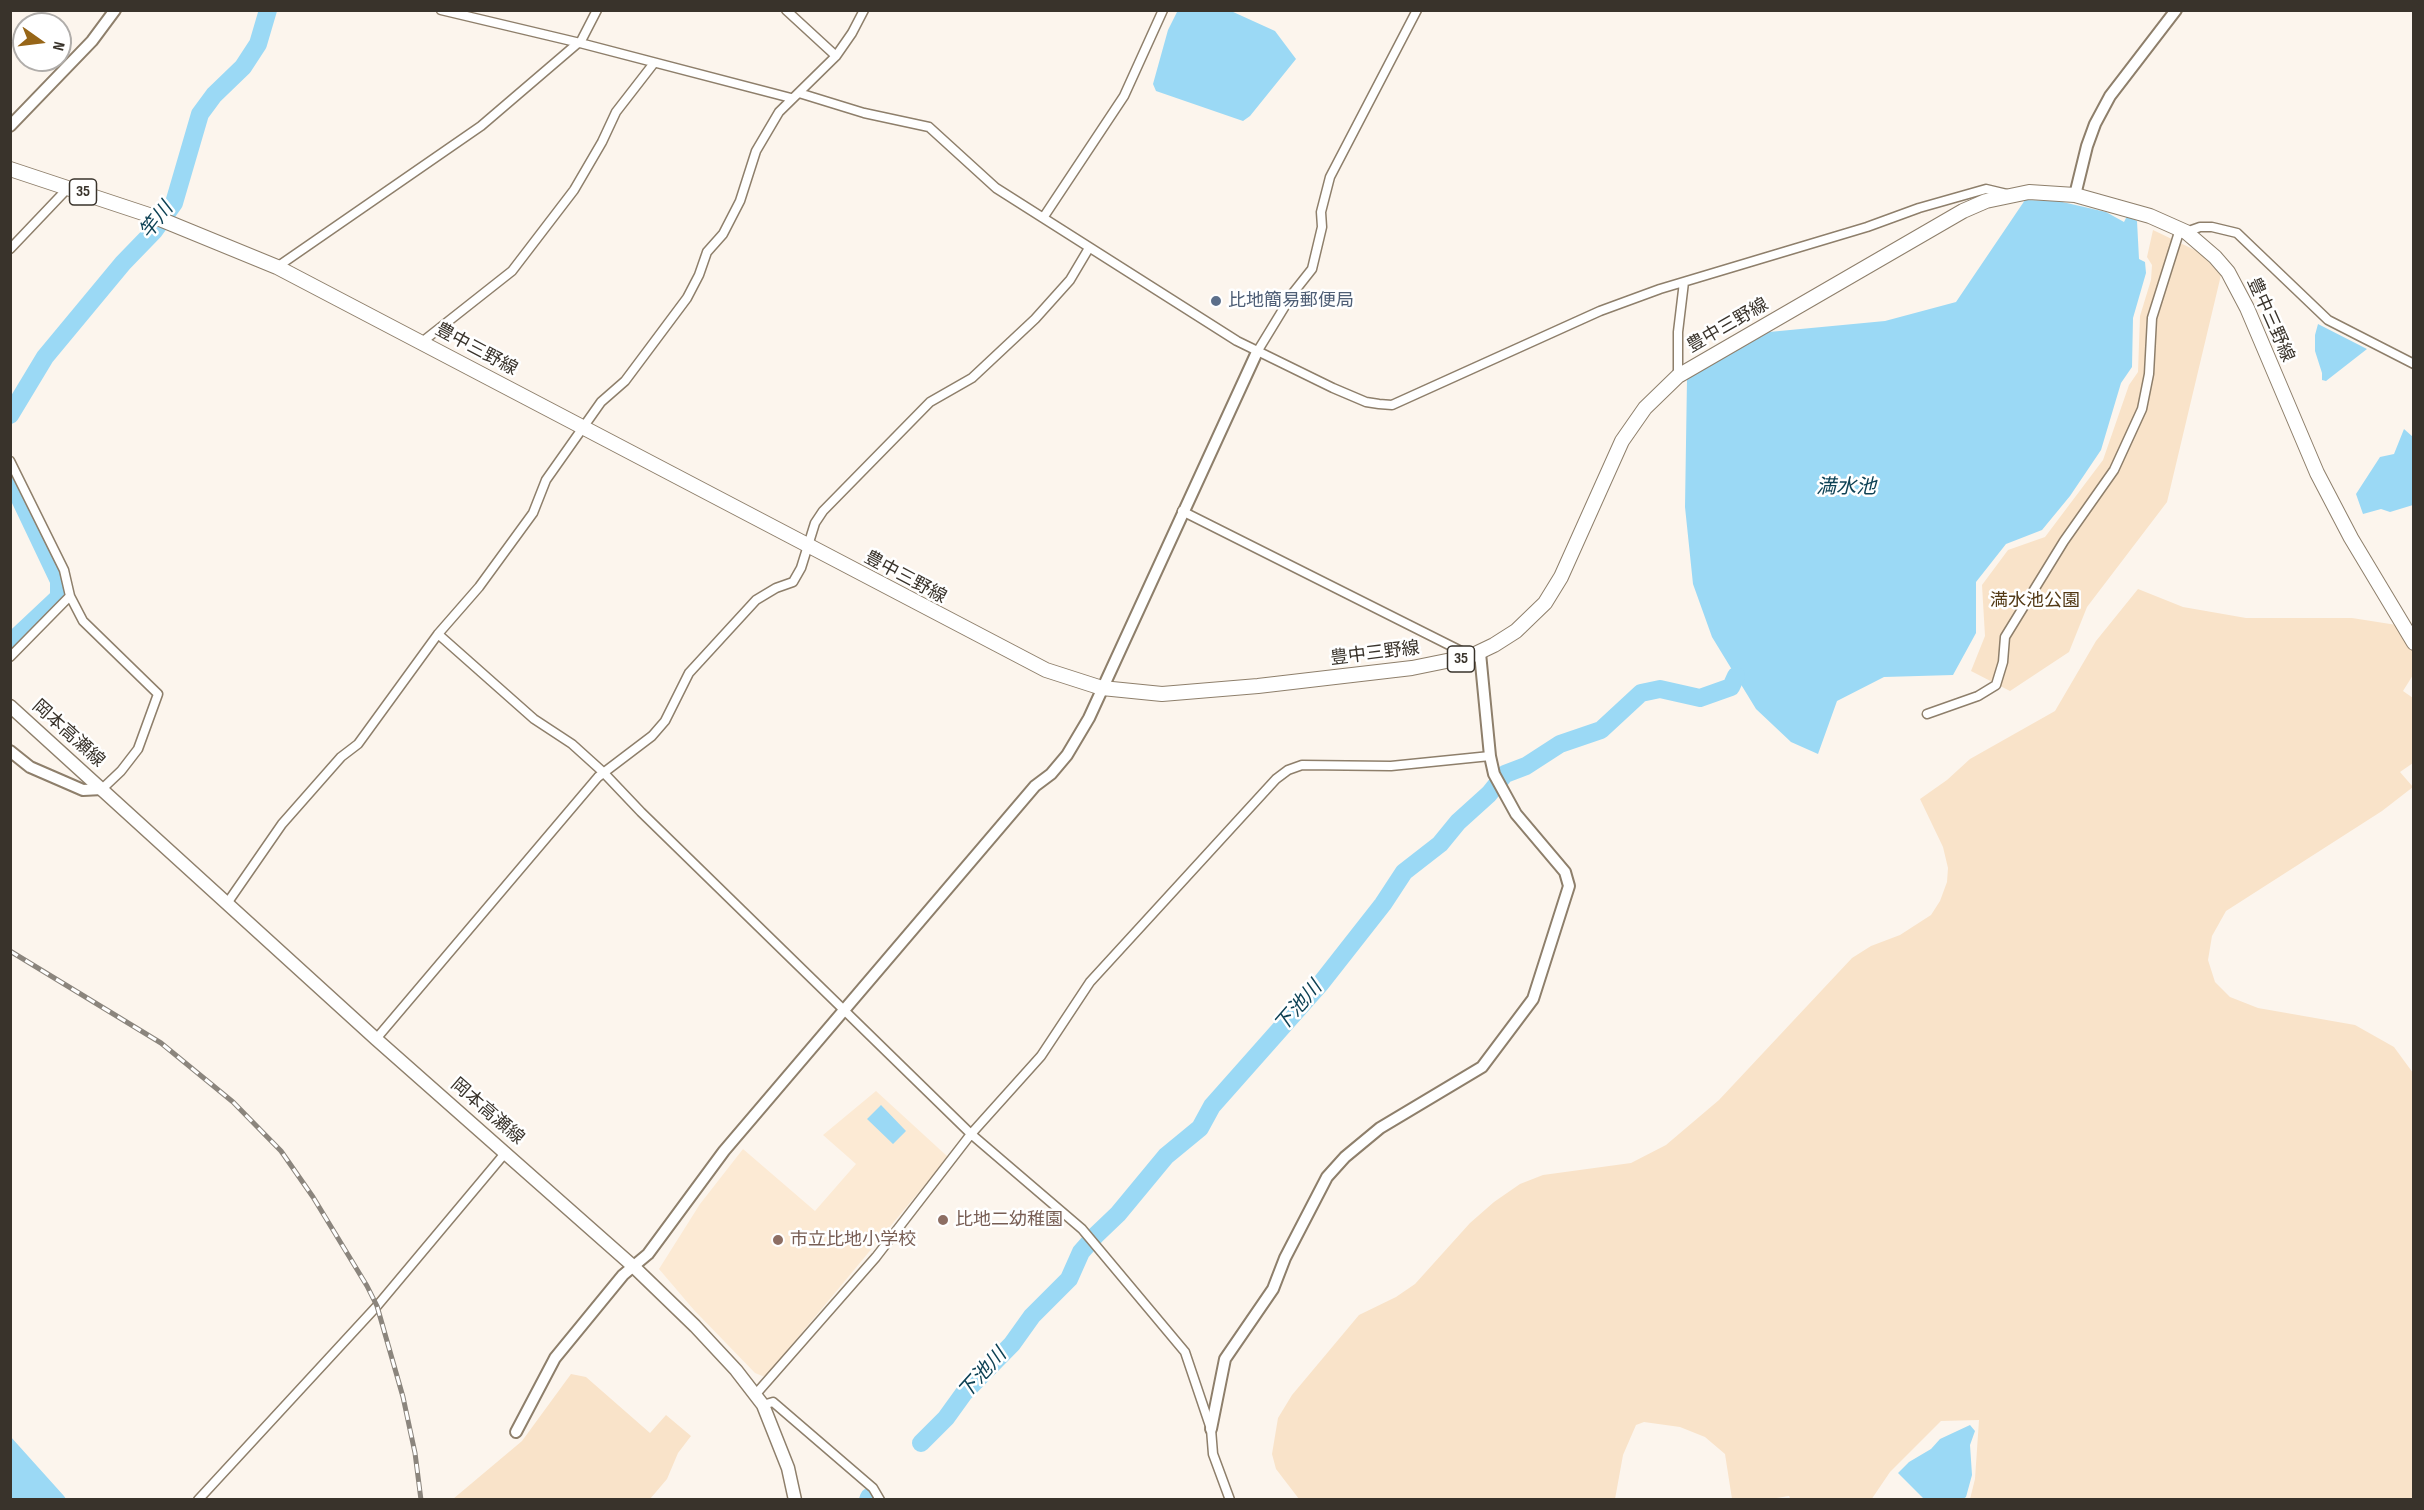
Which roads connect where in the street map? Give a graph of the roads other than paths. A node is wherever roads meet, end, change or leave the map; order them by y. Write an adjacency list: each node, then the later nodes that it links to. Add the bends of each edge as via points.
1 (116, 10): 13 (street, via 92,41)
2 (441, 10): 9 (street)
3 (597, 10): 9 (street)
4 (786, 10): 10 (street)
5 (864, 10): 10 (street)
6 (1163, 10): 18 (street, via 1124,96)
7 (1417, 10): 25 (street, via 1330,177 1312,268)
8 (2176, 10): 17 (street, via 2110,96 2087,146)
9 (579, 43): 11 (street); 22 (street, via 482,126)
10 (836, 56): 12 (street)
11 (654, 63): 12 (street); 24 (street, via 616,112 574,190 512,271)
12 (795, 96): 18 (street, via 929,127 996,188); 28 (street, via 779,112 756,151 740,201 723,234 707,252 687,298 625,381 601,402)
13 (10, 126)
14 (10, 169): 15 (main road, 豊中三野線 / 35)
15 (69, 187): 21 (street); 22 (main road, 豊中三野線 / 35)
16 (2010, 195): 17 (main road, 豊中三野線 / 35); 23 (street, via 1986,189); 27 (main road, 豊中三野線 / 35, via 1963,211)
17 (2075, 195): 19 (main road, 豊中三野線 / 35, via 2150,216)
18 (1043, 218): 20 (street)
19 (2183, 231): 26 (street, via 2212,226 2237,233 2328,320); 34 (main road, 豊中三野線 / 35, via 2215,258 2240,292 2317,473); 39 (street, via 2152,318 2150,374 2142,409 2114,470 2047,567 2005,637 1996,685 1978,696)
20 (1089, 248): 25 (street); 31 (street, via 1070,280 1035,319 972,378 930,402 823,511 814,523)
21 (10, 249)
22 (277, 267): 24 (main road, 豊中三野線 / 35)
23 (1684, 282): 25 (street, via 1600,311 1392,405 1366,402); 27 (street)
24 (422, 342): 28 (main road, 豊中三野線 / 35)
25 (1257, 352): 30 (street)
26 (2414, 364)
27 (1678, 376): 35 (main road, 豊中三野線 / 35, via 1645,408 1622,441 1561,577 1545,603 1516,632)
28 (583, 427): 31 (main road, 豊中三野線 / 35); 33 (street, via 546,480 533,513 479,587)
29 (10, 461): 32 (street, via 64,570)
30 (1182, 511): 35 (street); 37 (street)
31 (808, 547): 37 (main road, 豊中三野線 / 35, via 1017,657); 42 (street, via 793,582 756,600 689,673 665,721)
32 (70, 596): 36 (street); 43 (street, via 83,621 158,694 138,749)
33 (438, 634): 42 (street, via 534,719 572,744); 44 (street, via 358,744 341,757 282,824)
34 (2414, 643)
35 (1475, 654): 37 (main road, 豊中三野線 / 35, via 1412,668 1190,693 1137,693); 41 (street)
36 (10, 657)
37 (1102, 688): 45 (street, via 1067,756 1035,786)
38 (10, 706): 43 (main road, 岡本高瀬線)
39 (1928, 714)
40 (10, 751): 43 (street, 岡本高瀬線, via 30,767 83,790)
41 (1490, 756): 47 (street, via 1391,766 1302,765 1288,770 1090,982 1041,1056); 52 (street, via 1494,774 1516,814 1565,872 1569,886 1533,999 1482,1067 1380,1128 1345,1156 1327,1177 1273,1289 1225,1359)
42 (603, 772): 45 (street); 46 (street)
43 (102, 789): 44 (main road, 岡本高瀬線)
44 (228, 902): 46 (main road, 岡本高瀬線)
45 (846, 1010): 47 (street); 49 (street, via 724,1151 648,1254)
46 (376, 1039): 48 (main road, 岡本高瀬線)
47 (971, 1134): 50 (street, via 876,1257); 52 (street, via 1082,1229 1176,1340 1185,1352)
48 (506, 1152): 49 (main road, 岡本高瀬線); 54 (street, via 377,1306)
49 (634, 1267): 50 (main road, 岡本高瀬線, via 703,1334); 53 (street, via 623,1275 555,1358)
50 (755, 1395): 51 (main road, 岡本高瀬線)
51 (763, 1405): 55 (main road, 岡本高瀬線, via 788,1468); 56 (street, via 773,1402 873,1488)
52 (1211, 1429): 57 (street, via 1212,1454)
53 (516, 1432)
54 (198, 1500)
55 (795, 1500)
56 (880, 1500)
57 (1230, 1500)

